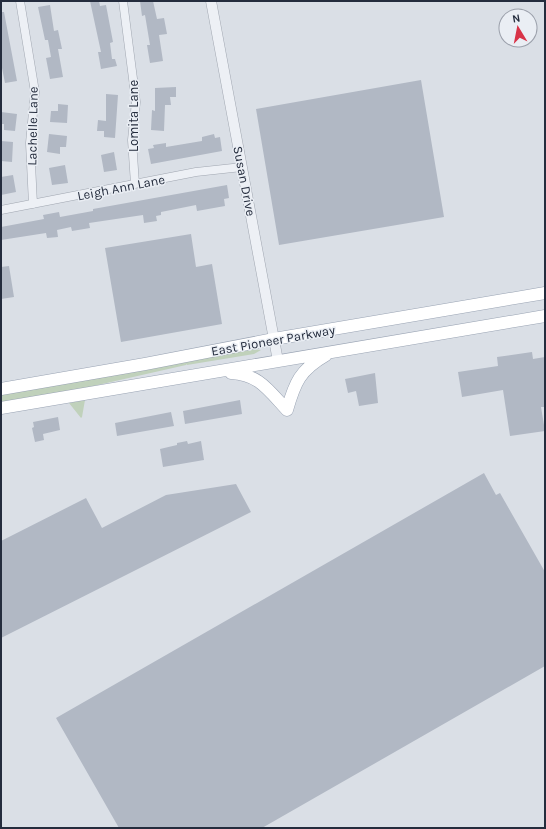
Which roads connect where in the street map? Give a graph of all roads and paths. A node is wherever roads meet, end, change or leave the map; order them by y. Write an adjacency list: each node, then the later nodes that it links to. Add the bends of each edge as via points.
1 (20, 1): 6 (street, Lachelle Lane, via 35,92 30,144)
2 (123, 1): 5 (street, Lomita Lane, via 136,102 132,140)
3 (211, 1): 4 (street, Susan Drive)
4 (242, 167): 5 (street, Leigh Ann Lane, via 196,172); 10 (street, Susan Drive)
5 (136, 184): 6 (street, Leigh Ann Lane)
6 (33, 204): 7 (street, Leigh Ann Lane)
7 (1, 210)
8 (545, 293): 10 (main road, East Pioneer Parkway)
9 (545, 316): 11 (main road, East Pioneer Parkway)
10 (274, 339): 12 (street, Susan Drive); 14 (main road, East Pioneer Parkway)
11 (332, 352): 12 (main road, East Pioneer Parkway); 13 (main road, via 301,373 292,390 287,410 263,384 246,374)
12 (278, 361): 13 (main road, East Pioneer Parkway)
13 (204, 373): 15 (main road, East Pioneer Parkway)
14 (1, 389)
15 (1, 408)

